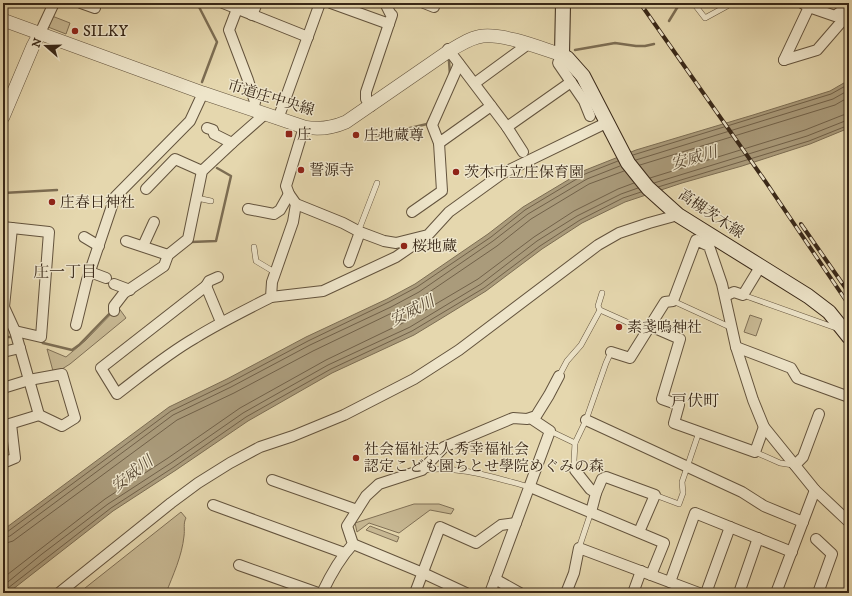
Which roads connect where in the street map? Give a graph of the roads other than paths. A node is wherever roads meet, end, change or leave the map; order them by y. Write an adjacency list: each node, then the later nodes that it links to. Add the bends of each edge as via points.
1 (54, 3): 19 (street)
2 (81, 3): 13 (street)
3 (223, 3): 14 (street)
4 (257, 3): 16 (street)
5 (320, 3): 20 (street)
6 (331, 3): 18 (street)
7 (386, 3): 18 (street, via 392,15)
8 (563, 3): 23 (main road)
9 (696, 3): 10 (lane, via 705,18)
10 (729, 3)
11 (805, 5): 12 (street, via 835,16); 15 (street, via 784,60 817,50)
12 (849, 5)
13 (95, 8)
14 (237, 9): 16 (street); 30 (street, via 229,30 255,102)
15 (849, 13)
16 (252, 15): 20 (street)
17 (3, 20): 19 (street, 市道庄中央線)
18 (389, 24): 28 (street, via 366,92 366,99)
19 (40, 33): 27 (street, 市道庄中央線); 33 (street)
20 (308, 36): 34 (street)
21 (527, 44): 22 (street, 市道庄中央線, via 495,36 482,36); 23 (street, 市道庄中央線); 26 (street)
22 (449, 50): 24 (street); 28 (street, 市道庄中央線)
23 (562, 55): 25 (street, via 558,63); 35 (main road, 高槻茨木線, via 583,76)
24 (459, 64): 26 (street); 40 (street, via 432,125)
25 (571, 82): 32 (street, via 584,101); 36 (street)
26 (475, 83): 29 (street)
27 (203, 93): 30 (street, 市道庄中央線); 58 (street, via 190,121 115,197)
28 (371, 106): 38 (street, 市道庄中央線, via 336,127)
29 (490, 106): 36 (street); 40 (street)
30 (252, 110): 31 (street, 市道庄中央線)
31 (265, 114): 34 (street, 市道庄中央線); 39 (street)
32 (590, 116)
33 (3, 117)
34 (278, 119): 38 (street, 市道庄中央線)
35 (606, 123): 51 (main road, 高槻茨木線, via 628,163 648,188); 55 (street, via 503,173 449,212)
36 (507, 126): 41 (street)
37 (207, 128): 39 (street)
38 (304, 128): 45 (street, via 286,186)
39 (232, 143): 42 (street)
40 (439, 143): 50 (street, via 442,191)
41 (523, 152)
42 (202, 171): 44 (street, via 175,159); 46 (street)
43 (377, 183): 54 (lane)
44 (146, 189)
45 (289, 194): 48 (street); 49 (street, via 280,210 274,214)
46 (197, 198): 47 (lane); 61 (street, via 188,239)
47 (211, 201)
48 (296, 204): 54 (street, via 343,222); 65 (street, via 293,222)
49 (248, 210)
50 (412, 212)
51 (678, 215): 63 (main road, 高槻茨木線); 130 (street, via 619,233 598,246 459,350 414,379 344,415 293,436 260,446 230,463 171,503)
52 (154, 222): 59 (street)
53 (8, 227): 80 (street, via 4,307); 80 (street, via 49,232 41,336)
54 (360, 232): 55 (street, via 384,242 396,243); 62 (street)
55 (428, 234): 72 (street, via 396,257 323,291)
56 (84, 237): 58 (street)
57 (126, 241): 59 (street)
58 (99, 246): 64 (street)
59 (143, 246): 61 (street)
60 (254, 247): 65 (lane, via 256,261)
61 (168, 255): 68 (street, via 164,266)
62 (349, 262)
63 (760, 267): 70 (street); 81 (main road, 高槻茨木線, via 829,312)
64 (90, 272): 68 (street); 77 (street)
65 (276, 273): 72 (street, via 272,282)
66 (218, 277): 67 (street, via 209,281)
67 (206, 286): 76 (street); 76 (street, via 101,368 117,394 194,338)
68 (130, 290): 74 (street, via 124,293)
69 (602, 293): 75 (lane, via 598,306)
70 (743, 295): 71 (street, via 734,292); 81 (lane)
71 (725, 296): 73 (street, via 709,246 696,240); 79 (street)
72 (271, 297): 76 (street)
73 (672, 301): 78 (street, via 665,302); 79 (lane)
74 (114, 308)
75 (600, 310): 78 (lane); 86 (lane, via 581,346)
76 (222, 322)
77 (76, 325)
78 (648, 328): 85 (street, via 630,358); 97 (street, via 680,338 662,399 679,405 674,423)
79 (732, 329): 82 (street)
80 (16, 332): 83 (street)
81 (846, 334)
82 (736, 347): 89 (street, via 791,368 797,378); 95 (street)
83 (20, 348): 84 (street); 87 (street)
84 (3, 352)
85 (611, 352): 93 (lane)
86 (558, 376): 92 (street, via 542,407)
87 (29, 380): 88 (street); 91 (street); 91 (street, via 62,374 75,418 62,426)
88 (3, 388)
89 (849, 397)
90 (819, 414): 101 (street, via 803,457)
91 (39, 415): 94 (street)
92 (532, 418): 96 (street); 103 (street, via 513,418 444,447)
93 (586, 420): 98 (lane); 102 (street)
94 (7, 425): 100 (street, via 15,458)
95 (764, 427): 99 (street); 101 (street)
96 (550, 431): 98 (lane); 106 (street)
97 (699, 432): 99 (street); 102 (lane)
98 (575, 443): 104 (lane)
99 (755, 452): 101 (lane, via 780,463)
100 (3, 463)
101 (795, 464): 107 (street)
102 (687, 467): 109 (lane, via 679,504); 113 (street, via 742,492 764,506)
103 (422, 470): 106 (lane, via 446,468); 111 (street, via 379,484 366,496)
104 (575, 470): 108 (street)
105 (272, 480): 111 (street)
106 (530, 487): 112 (street); 115 (street)
107 (815, 490): 113 (street); 114 (street)
108 (596, 493): 109 (street, via 602,478 606,477); 112 (street)
109 (655, 495): 117 (street)
110 (213, 505): 123 (street)
111 (357, 510): 120 (street, via 347,526)
112 (591, 512): 117 (street); 121 (lane)
113 (803, 522): 122 (street)
114 (849, 522)
115 (516, 523): 126 (street, via 501,525 476,543 440,527); 128 (street)
116 (730, 526): 118 (street); 129 (street, via 695,513); 140 (street)
117 (639, 532): 127 (street, via 664,543)
118 (758, 538): 122 (street); 141 (street)
119 (816, 539): 143 (street, via 832,554)
120 (353, 544): 123 (street); 126 (street)
121 (579, 548): 125 (street); 137 (street)
122 (792, 552): 142 (street)
123 (344, 553): 132 (street)
124 (239, 565): 131 (street)
125 (641, 571): 127 (street); 138 (street)
126 (423, 573): 133 (street); 134 (street)
127 (650, 575): 129 (street)
128 (495, 579): 135 (street); 136 (street)
129 (672, 587): 139 (street)
130 (59, 593)
131 (318, 593)
132 (322, 593)
133 (415, 593)
134 (466, 593)
135 (490, 593)
136 (520, 593)
137 (567, 593)
138 (633, 593)
139 (699, 593)
140 (706, 593)
141 (739, 593)
142 (776, 593)
143 (818, 593)

